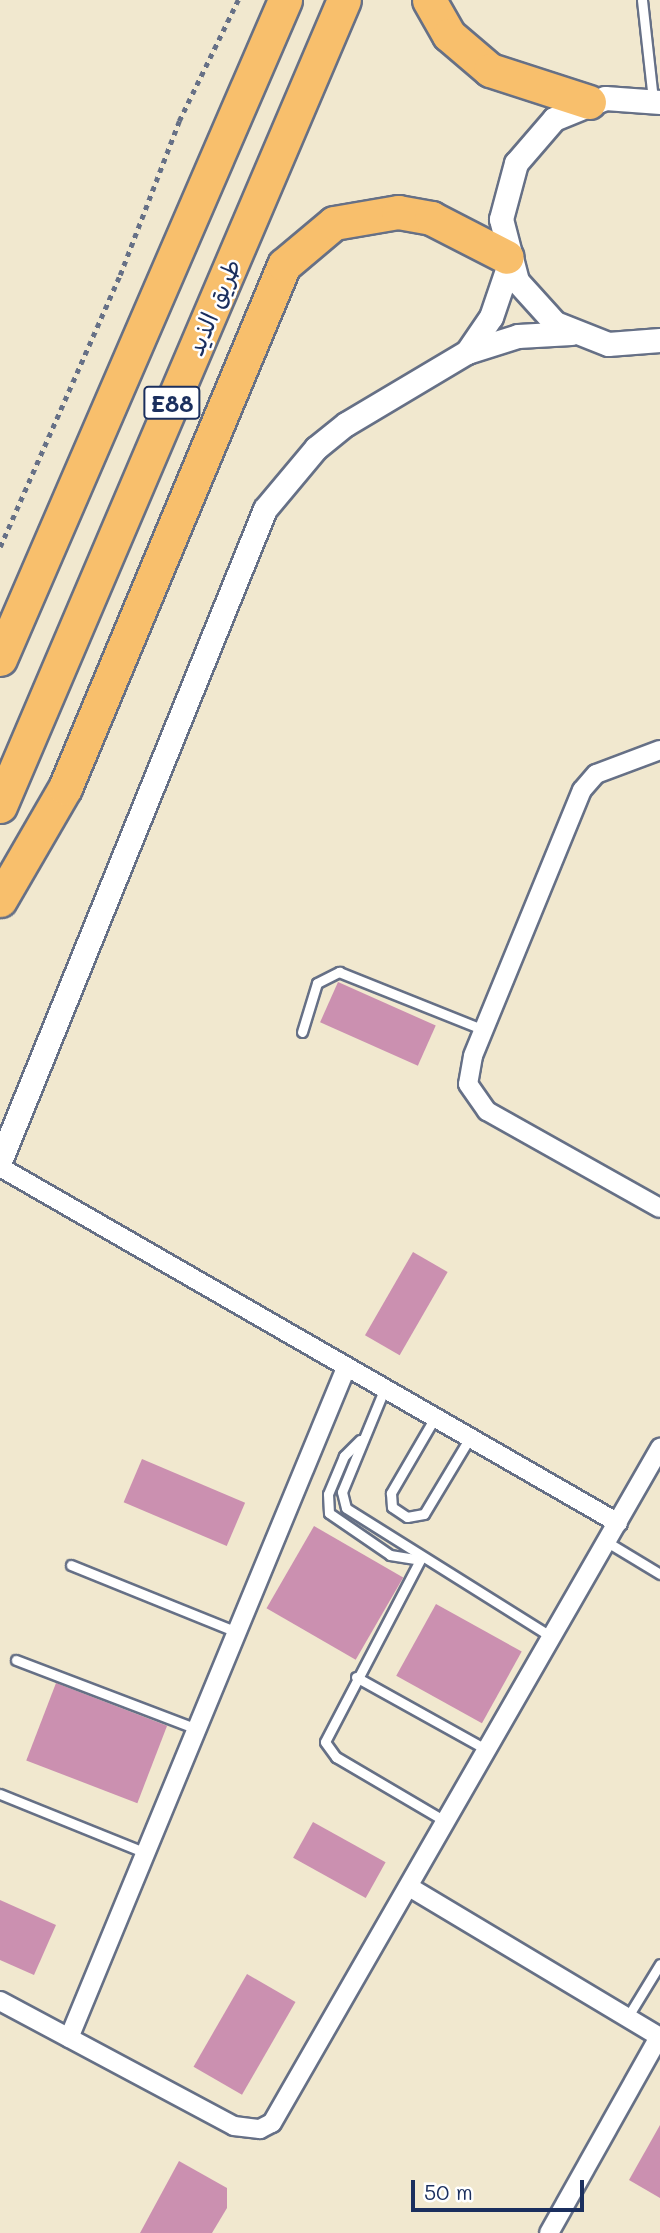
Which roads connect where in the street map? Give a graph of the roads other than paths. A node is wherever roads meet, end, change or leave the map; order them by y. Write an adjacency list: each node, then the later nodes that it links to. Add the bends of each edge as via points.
1 (285, 0): 11 (highway, E88)
2 (344, 0): 13 (highway, طريق الذيد / E88)
3 (429, 0): 6 (highway, via 449,34 490,70)
4 (642, 0): 5 (lane)
5 (657, 101): 6 (street)
6 (589, 102): 7 (street, via 539,131 516,163 501,219)
7 (508, 261): 8 (street, via 540,312); 10 (street, via 491,317); 14 (highway, via 431,218 398,212 334,223 284,265 65,788)
8 (571, 333): 9 (street, via 617,345); 10 (street, via 518,336)
9 (660, 340)
10 (467, 352): 17 (street, via 346,424 288,477 265,509)
11 (0, 659)
12 (660, 750): 15 (street, via 596,774 582,790)
13 (0, 806)
14 (0, 900)
15 (484, 1030): 16 (lane, via 339,972 317,983); 19 (street, via 469,1069 478,1103)
16 (302, 1032)
17 (0, 1161)
18 (0, 1167): 20 (street)
19 (660, 1208)
20 (346, 1368): 21 (street); 31 (street)
21 (384, 1390): 22 (street); 24 (lane)
22 (434, 1419): 23 (street); 23 (lane, via 391,1493 392,1507 407,1517 424,1514)
23 (469, 1439): 26 (street)
24 (360, 1440): 28 (lane, via 342,1503 404,1542); 28 (lane, via 336,1474 328,1494 329,1513 390,1555)
25 (660, 1448): 26 (street)
26 (618, 1523): 27 (street)
27 (607, 1542): 30 (lane); 32 (street)
28 (420, 1560): 32 (lane); 34 (lane)
29 (71, 1565): 31 (lane)
30 (660, 1574)
31 (237, 1632): 35 (street)
32 (553, 1638): 36 (street)
33 (16, 1660): 35 (lane)
34 (356, 1676): 36 (lane); 38 (lane, via 327,1731 327,1748)
35 (197, 1729): 39 (street)
36 (489, 1751): 38 (street)
37 (0, 1794): 39 (lane)
38 (448, 1823): 40 (street)
39 (146, 1853): 45 (street)
40 (411, 1888): 43 (street); 45 (street, via 281,2113 260,2129 234,2126)
41 (660, 1964): 43 (lane)
42 (0, 2001): 45 (street)
43 (627, 2018): 44 (street)
44 (659, 2037): 46 (street)
45 (69, 2038)
46 (549, 2233)

